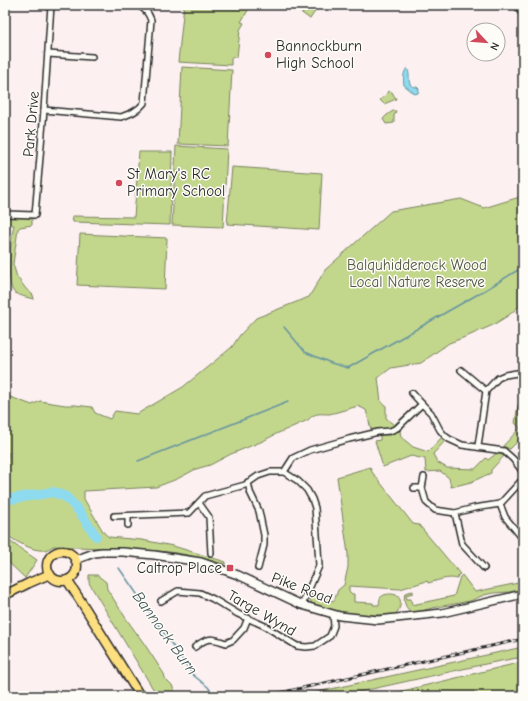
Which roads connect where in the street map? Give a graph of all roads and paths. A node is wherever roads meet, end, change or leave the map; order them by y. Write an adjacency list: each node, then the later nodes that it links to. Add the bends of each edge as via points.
1 (51, 5): 5 (street, Park Drive)
2 (138, 5): 7 (street, via 146,10 151,20 143,106 121,117)
3 (517, 5): 4 (street)
4 (520, 11)
5 (48, 54): 6 (street); 7 (street, Park Drive)
6 (92, 57)
7 (44, 110): 8 (street, Park Drive, via 35,215)
8 (5, 214)
9 (461, 370): 11 (street)
10 (523, 372): 11 (street, via 498,378)
11 (486, 391): 14 (street)
12 (412, 394): 13 (street)
13 (422, 404): 14 (street, via 449,439); 15 (street, via 394,430 310,450 293,458)
14 (478, 446): 16 (street, via 504,451)
15 (284, 472): 19 (street, via 270,472); 40 (street, via 307,490 315,508 319,566)
16 (523, 472)
17 (424, 477): 21 (street)
18 (523, 479): 23 (street)
19 (248, 482): 22 (street, via 205,496); 32 (street, via 259,511 264,535)
20 (414, 488): 21 (street)
21 (422, 488): 24 (street, via 426,502 435,510)
22 (199, 503): 26 (street, via 189,513); 29 (street, via 210,517)
23 (500, 504): 24 (street); 28 (street, via 505,517)
24 (455, 513): 33 (street, via 462,544)
25 (114, 516): 26 (street)
26 (128, 516): 27 (street)
27 (128, 525)
28 (523, 539)
29 (210, 554)
30 (75, 560): 31 (main road, via 69,553 60,551 52,555); 35 (main road, via 76,569); 40 (street, Pike Road, via 94,553 124,552 194,561 224,569)
31 (47, 565): 34 (main road); 36 (main road)
32 (258, 568)
33 (484, 568)
34 (50, 574): 35 (main road, via 57,580); 36 (main road)
35 (69, 578): 44 (main road)
36 (29, 583): 38 (main road)
37 (523, 594): 41 (street, Pike Road, via 442,613 391,619 378,620)
38 (5, 595)
39 (161, 601): 42 (street, Targe Wynd, via 178,591 200,593)
40 (302, 605): 41 (street, Pike Road)
41 (333, 614): 42 (street, Targe Wynd, via 334,626 330,636 315,646 306,648 297,646)
42 (248, 618): 43 (street, via 244,628 233,640 226,643 209,639)
43 (195, 647)
44 (140, 696)

